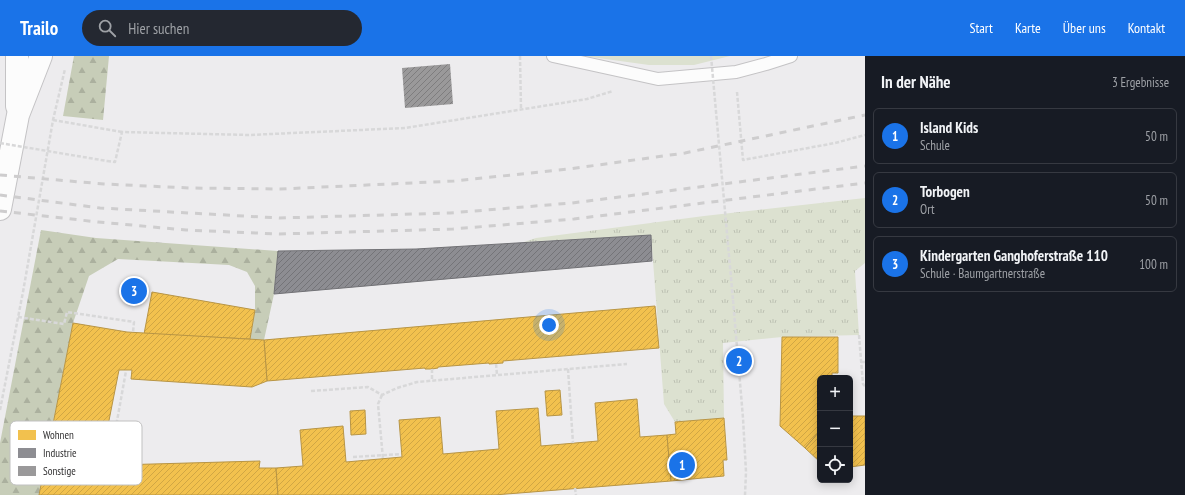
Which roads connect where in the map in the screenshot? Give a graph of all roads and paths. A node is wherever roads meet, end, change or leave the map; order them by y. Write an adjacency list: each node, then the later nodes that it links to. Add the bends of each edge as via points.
1 (16, 56): 11 (main road)
2 (42, 56): 11 (main road)
3 (520, 56): 10 (path)
4 (553, 56): 6 (lane, via 658,79 736,72)
5 (711, 56): 41 (path, bridge, via 743,418 746,472)
6 (791, 56)
7 (66, 63): 12 (path)
8 (616, 91): 10 (path, via 587,99)
9 (738, 106): 14 (path, via 743,160)
10 (521, 108): 13 (path, via 405,128 249,135)
11 (18, 115): 16 (main road)
12 (53, 120): 13 (path); 17 (path)
13 (122, 132): 15 (path, bridge, via 115,162)
14 (865, 135)
15 (0, 143)
16 (0, 209)
17 (18, 317): 18 (path, via 64,324 67,312 134,322); 32 (path)
18 (133, 332)
19 (859, 335): 20 (path)
20 (860, 362): 21 (path); 29 (path)
21 (865, 362)
22 (496, 364): 27 (path)
23 (627, 364): 25 (path)
24 (432, 369): 28 (path)
25 (568, 369): 27 (path); 34 (path)
26 (126, 371): 33 (path)
27 (497, 375): 28 (path)
28 (432, 381): 31 (path, via 417,382)
29 (865, 386)
30 (311, 391): 31 (path, via 368,387)
31 (382, 395): 35 (path, via 378,404)
32 (0, 410)
33 (117, 421)
34 (573, 443)
35 (383, 454): 36 (path); 37 (path); 38 (path)
36 (401, 454)
37 (352, 458)
38 (383, 459)
39 (575, 488): 40 (path)
40 (576, 495)
41 (744, 495)

